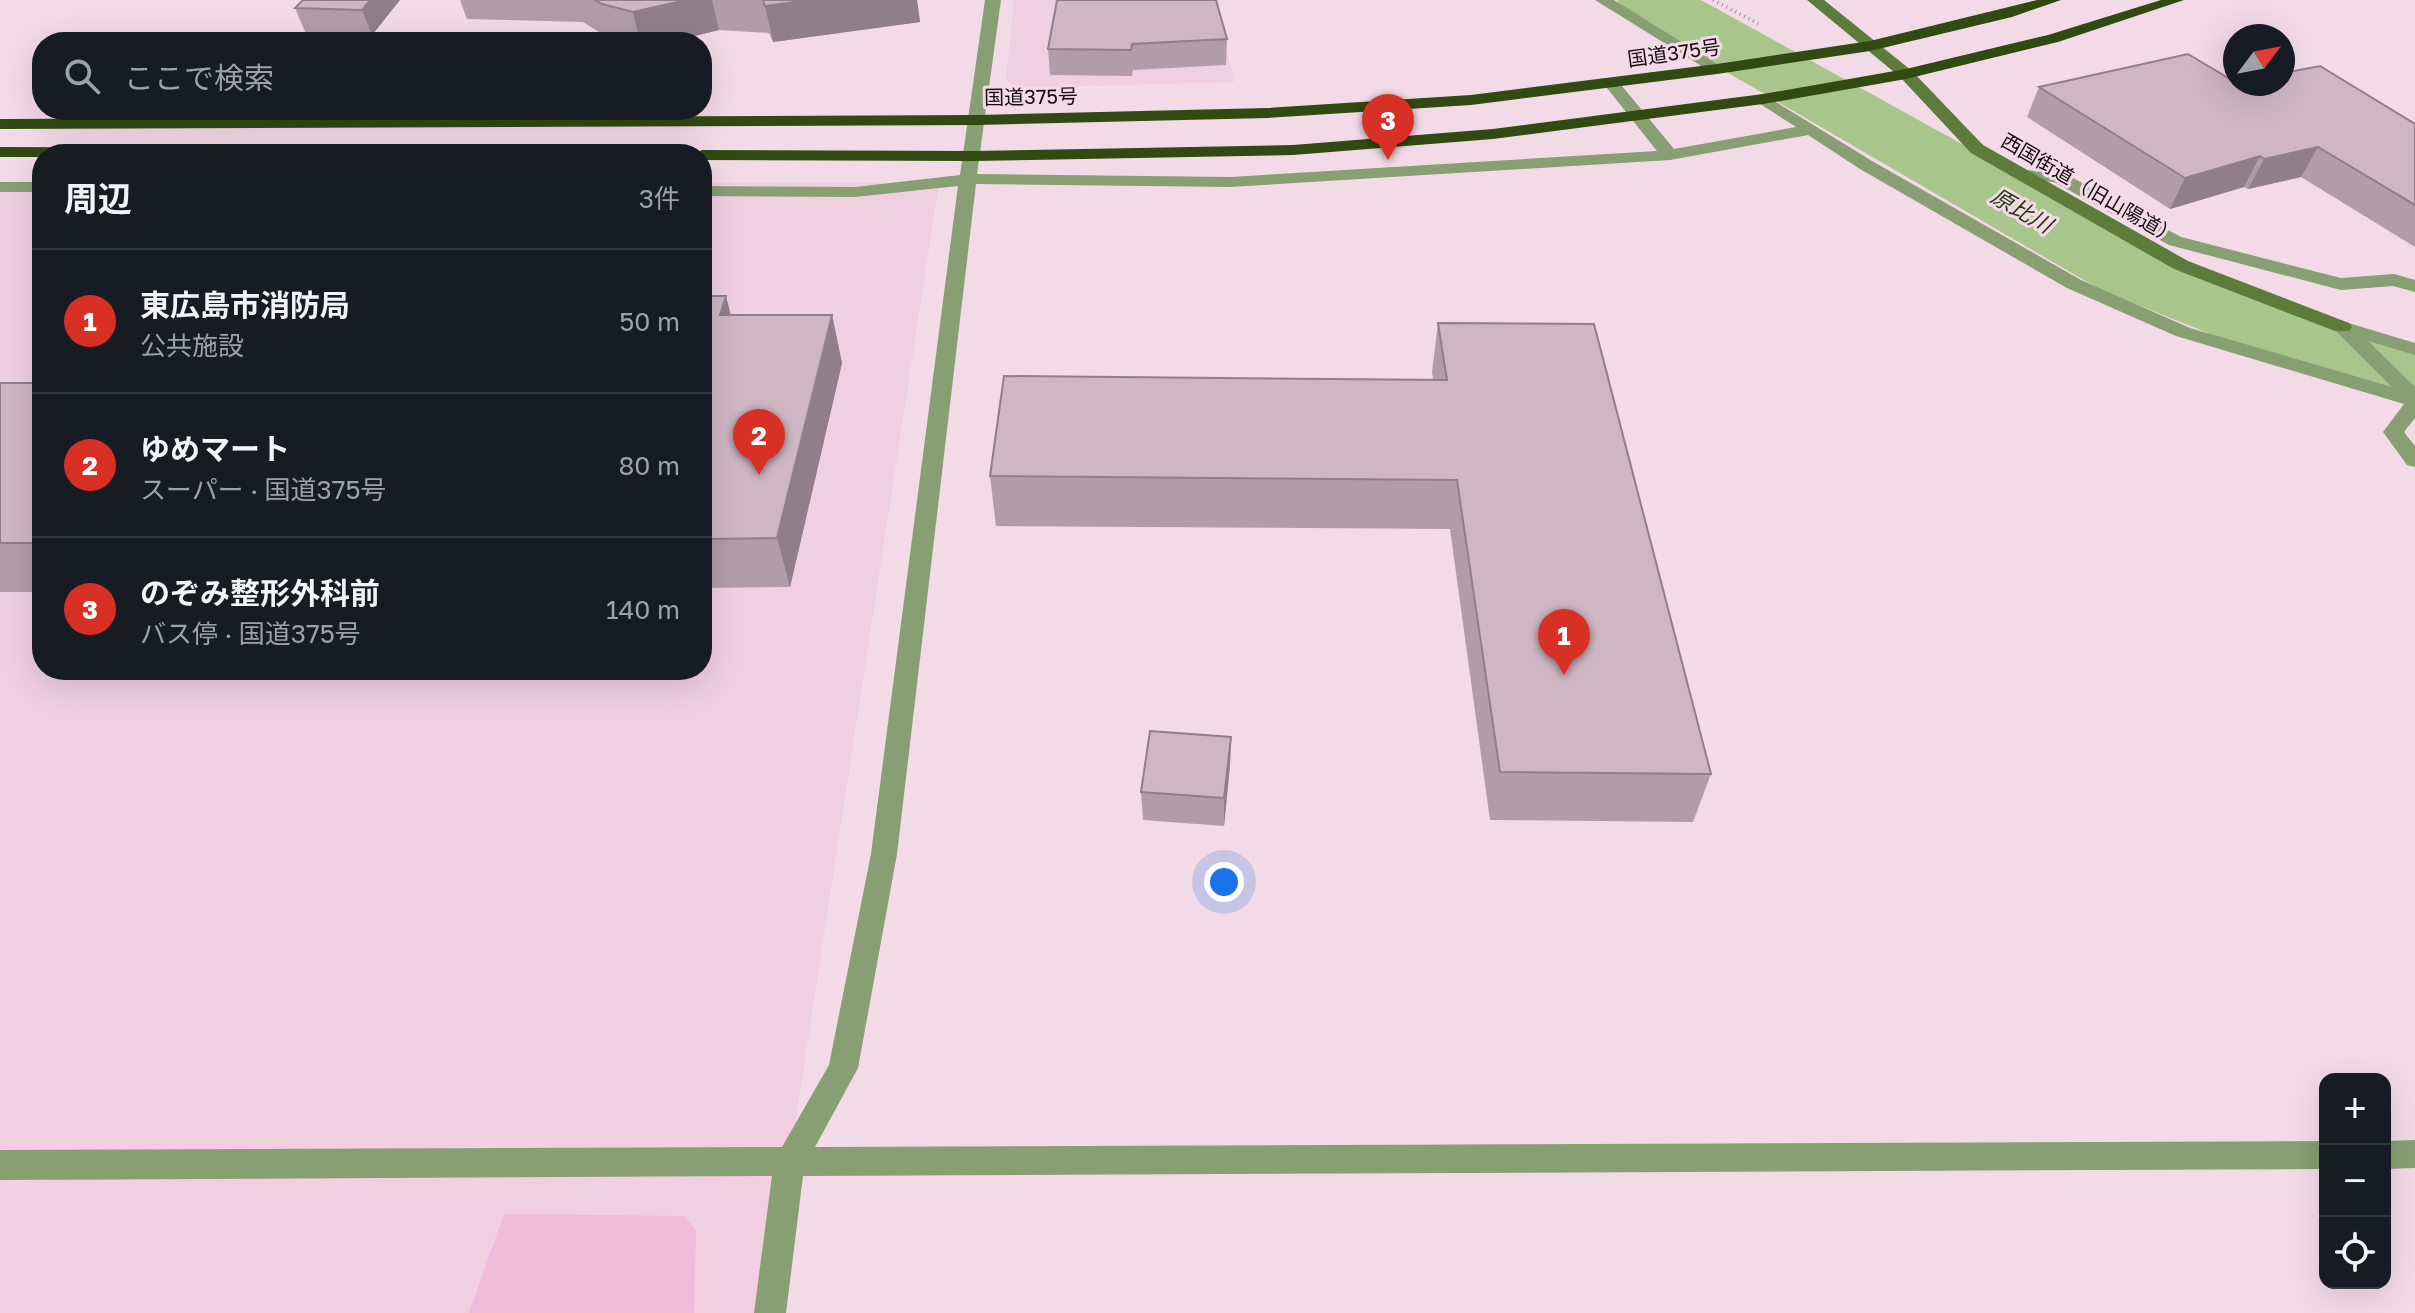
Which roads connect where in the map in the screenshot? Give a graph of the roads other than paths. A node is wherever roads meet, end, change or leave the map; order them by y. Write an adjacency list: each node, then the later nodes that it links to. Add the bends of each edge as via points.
1 (993, 0): 12 (street)
2 (1603, 0): 7 (street)
3 (1815, 0): 6 (street, 西国街道（旧山陽道）)
4 (2053, 0): 6 (highway, 国道375号)
5 (2176, 0): 8 (highway, via 2053,39)
6 (1870, 46): 7 (highway, 国道375号); 8 (street, 西国街道（旧山陽道）)
7 (1717, 69): 9 (highway, 国道375号)
8 (1906, 74): 10 (highway); 20 (street, 西国街道（旧山陽道）, via 1977,149)
9 (1611, 83): 11 (street); 12 (highway, 国道375号, via 1471,100 1268,113)
10 (1763, 99): 11 (highway); 14 (street)
11 (1639, 116): 18 (street); 19 (highway, via 1293,150)
12 (978, 120): 13 (highway, 国道375号); 19 (street)
13 (0, 124)
14 (1810, 130): 18 (street); 27 (street, via 2074,284 2183,332)
15 (0, 152): 16 (highway)
16 (32, 152)
17 (712, 155): 19 (highway)
18 (1670, 155): 19 (street, via 1230,182)
19 (971, 168): 23 (street, via 855,192); 32 (street, via 884,854 843,1068)
20 (2023, 175): 24 (street, via 2058,177 2175,241 2341,284 2394,280); 25 (street, 西国街道（旧山陽道）, via 2181,265)
21 (0, 187): 22 (street)
22 (32, 187)
23 (712, 191)
24 (2415, 286)
25 (2342, 327): 26 (street); 27 (street)
26 (2415, 349)
27 (2415, 400): 28 (street, via 2393,432)
28 (2415, 460)
29 (2415, 1154): 31 (street)
30 (2319, 1155): 32 (street)
31 (2391, 1155)
32 (789, 1164): 33 (street); 34 (street)
33 (0, 1165)
34 (770, 1313)

